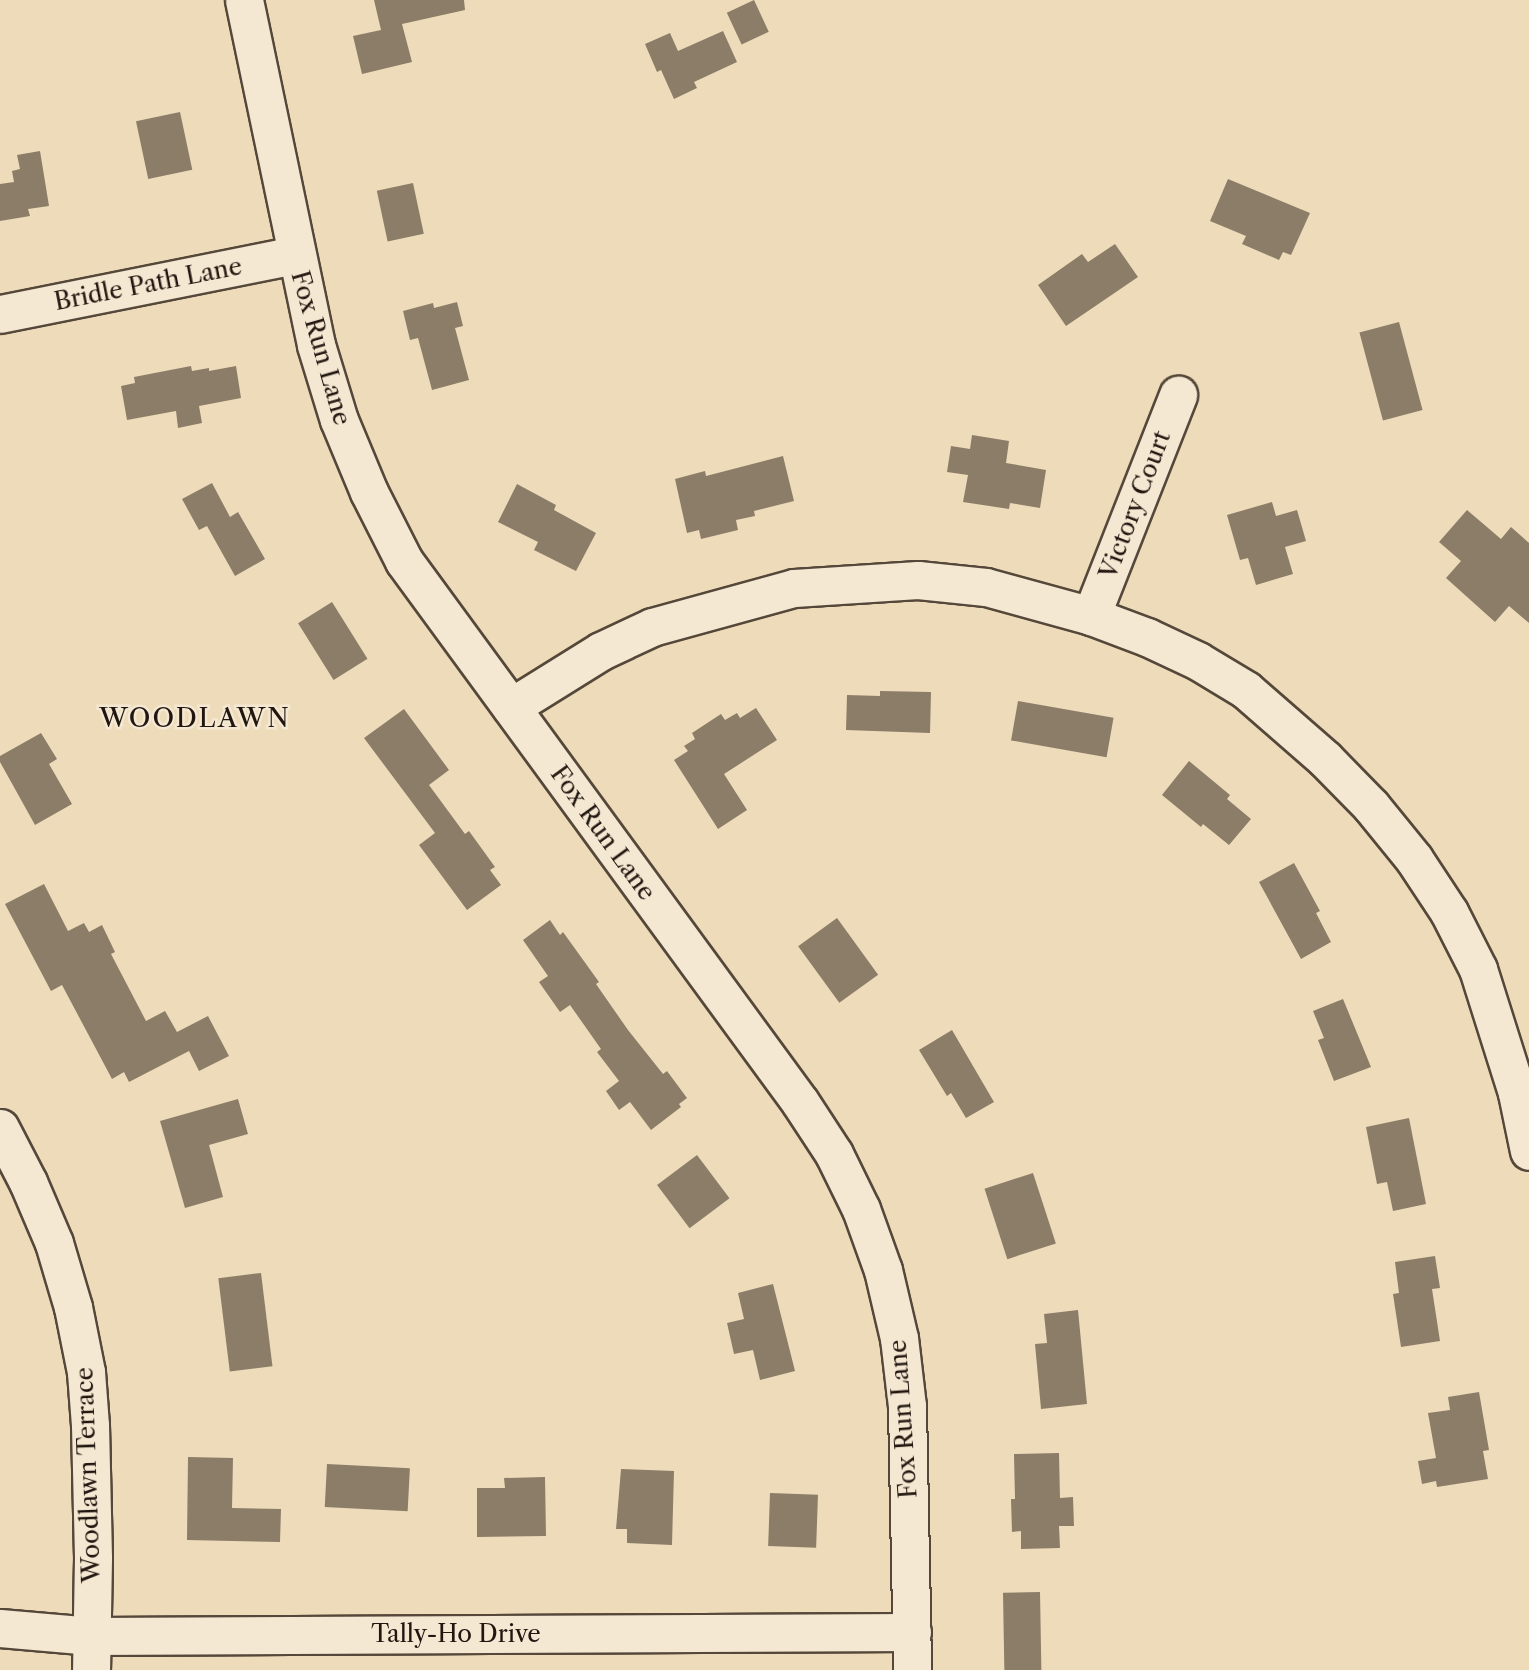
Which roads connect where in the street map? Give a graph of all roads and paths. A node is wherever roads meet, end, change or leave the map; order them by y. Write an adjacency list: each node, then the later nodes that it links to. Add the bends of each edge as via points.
1 (244, 0): 2 (street, Fox Run Lane)
2 (296, 255): 3 (street, Bridle Path Lane); 6 (street, Fox Run Lane, via 339,420 369,492 404,561)
3 (0, 314)
4 (1178, 395): 5 (street, Victory Court)
5 (1091, 616): 6 (street, via 986,587 918,580 794,588 653,627 601,651); 8 (street, via 1181,653 1247,690 1325,759 1415,859 1478,969 1517,1093)
6 (511, 707): 10 (street, Fox Run Lane, via 800,1102 834,1154 861,1209 893,1311 907,1406)
7 (0, 1128): 11 (street, Woodlawn Terrace, via 54,1243 86,1372)
8 (1529, 1152)
9 (0, 1628): 11 (street, Tally-Ho Drive)
10 (912, 1632): 11 (street, Tally-Ho Drive); 12 (street, Fox Run Lane)
11 (91, 1653)
12 (912, 1670)

